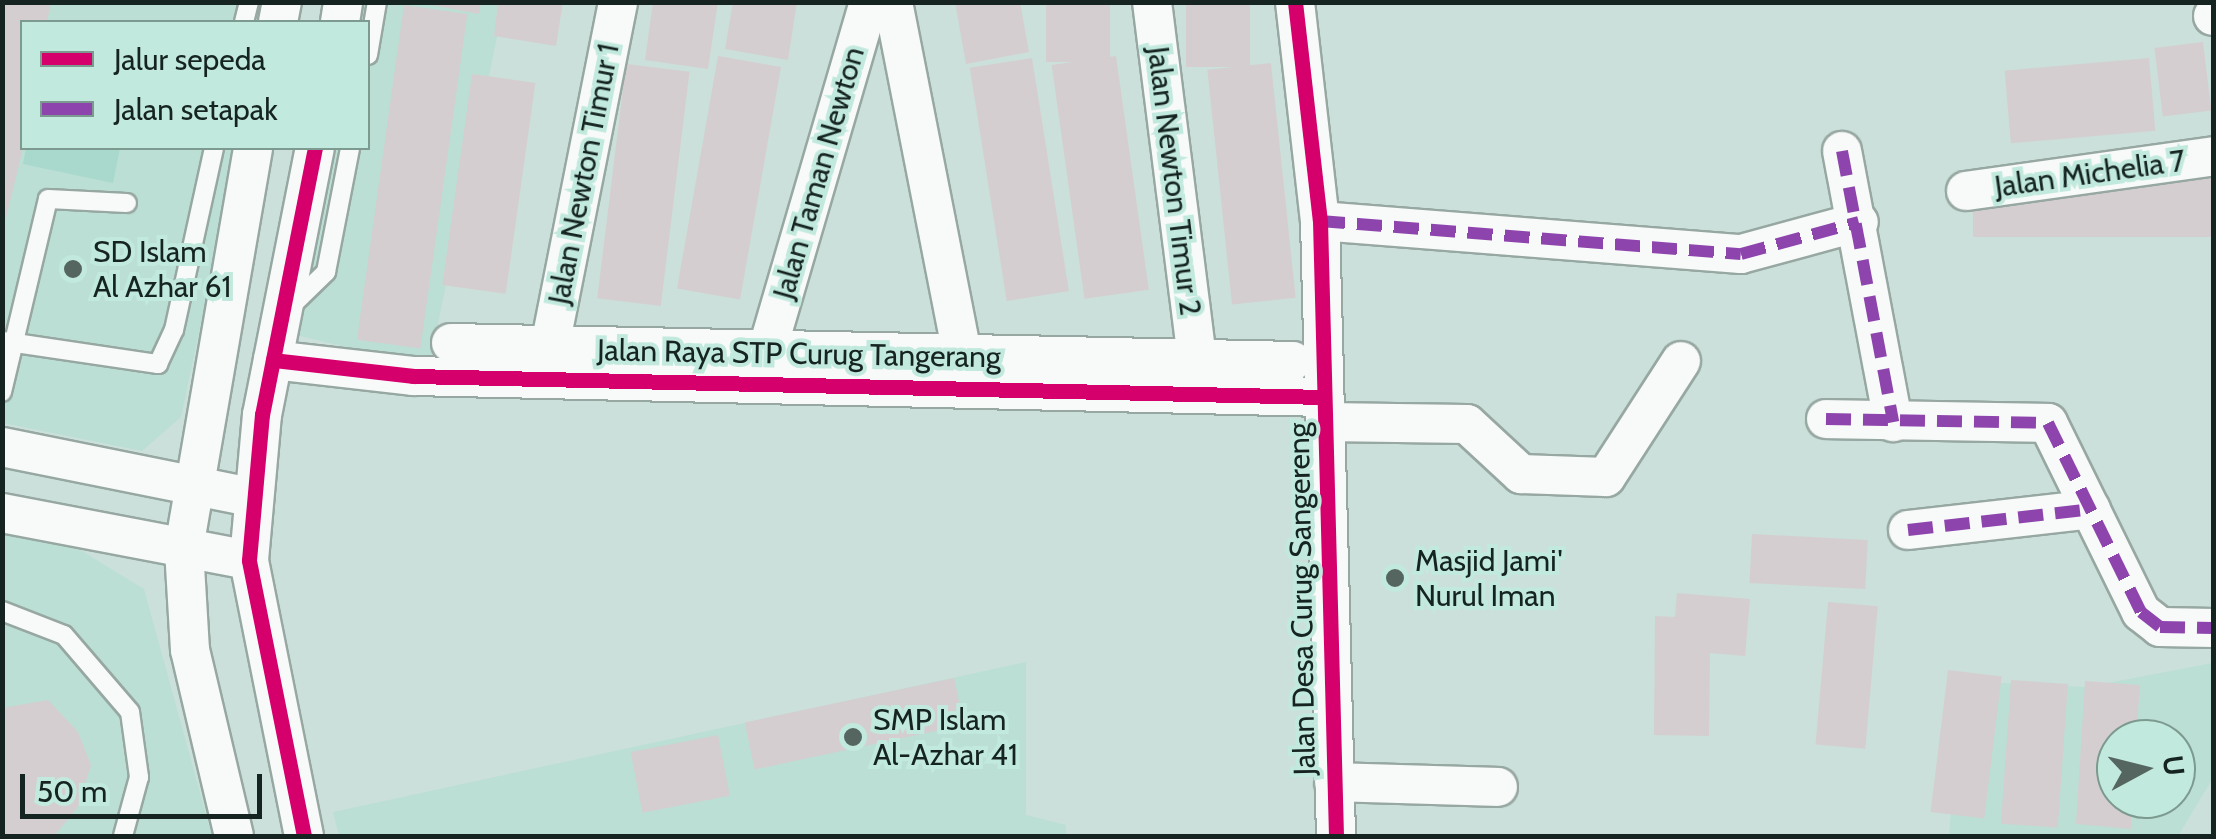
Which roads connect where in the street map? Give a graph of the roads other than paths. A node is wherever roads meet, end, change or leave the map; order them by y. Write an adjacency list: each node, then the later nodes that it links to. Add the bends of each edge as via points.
1 (378, 2): 7 (lane)
2 (618, 2): 22 (street, Jalan Newton Timur 1)
3 (869, 2): 21 (street, Jalan Taman Newton)
4 (893, 2): 23 (street, Jalan Taman Newton)
5 (1152, 2): 24 (street, Jalan Newton Timur 2)
6 (1295, 2): 16 (street, Jalan Desa Curug Sangereng)
7 (370, 44)
8 (214, 150): 19 (lane, via 166,355 138,367)
9 (253, 150): 33 (street)
10 (315, 150): 18 (street)
11 (350, 150): 18 (lane, via 326,272)
12 (1842, 152): 17 (street)
13 (2214, 156): 14 (street, Jalan Michelia 7)
14 (1966, 192)
15 (127, 203): 19 (lane, via 48,199)
16 (1320, 222): 17 (street, via 1741,254); 29 (street, Jalan Desa Curug Sangereng)
17 (1859, 222): 31 (street)
18 (283, 313): 25 (street)
19 (11, 341): 28 (lane)
20 (451, 343): 22 (street)
21 (769, 344): 22 (street); 23 (street)
22 (550, 346)
23 (961, 349): 24 (street)
24 (1196, 359): 26 (street)
25 (273, 360): 29 (street, Jalan Raya STP Curug Tangerang, via 413,376); 34 (street)
26 (1292, 361)
27 (1680, 361): 29 (street, Jalan Raya STP Curug Tangerang, via 1606,477 1521,474 1467,424)
28 (2, 392)
29 (1325, 410): 42 (street, Jalan Desa Curug Sangereng)
30 (1826, 418): 31 (street)
31 (1893, 422): 35 (street, via 2048,422)
32 (2, 447): 33 (street)
33 (192, 485): 34 (street); 38 (street)
34 (251, 497): 39 (street)
35 (2091, 509): 37 (street); 41 (street, via 2150,621)
36 (2, 513): 38 (street)
37 (1908, 530)
38 (184, 548): 39 (street); 45 (street, via 190,650)
39 (249, 560): 46 (street)
40 (2, 611): 44 (lane, via 64,635 130,712 139,777)
41 (2214, 628)
42 (1334, 782): 43 (street); 47 (street, Jalan Desa Curug Sangereng)
43 (1498, 786)
44 (123, 836)
45 (234, 836)
46 (304, 836)
47 (1336, 836)

